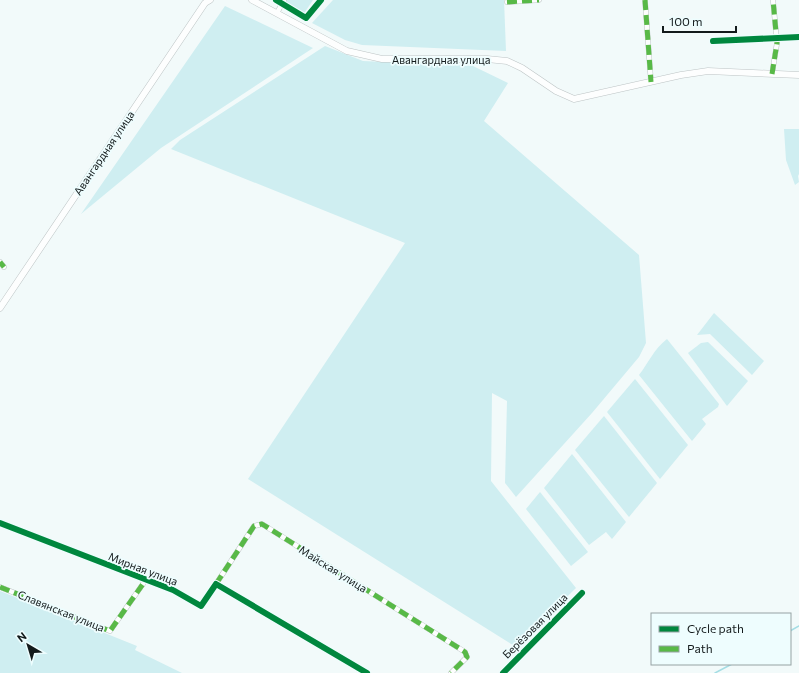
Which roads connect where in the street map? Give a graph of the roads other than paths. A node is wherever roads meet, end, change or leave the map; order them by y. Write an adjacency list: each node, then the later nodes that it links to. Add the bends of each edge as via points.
1 (210, 0): 19 (main road, Авангардная улица, via 205,3)
2 (252, 0): 10 (main road, Авангардная улица)
3 (276, 0): 8 (street)
4 (321, 0): 8 (street, via 306,18)
5 (539, 0): 9 (street)
6 (645, 0): 16 (street)
7 (773, 0): 12 (street)
8 (283, 2): 10 (street)
9 (506, 2)
10 (277, 13): 16 (main road, Авангардная улица, via 347,51 382,59 507,61 574,99)
11 (799, 37): 12 (street)
12 (776, 38): 13 (street); 14 (street)
13 (712, 41)
14 (772, 74): 15 (main road, Авангардная улица); 16 (main road, Авангардная улица, via 708,71)
15 (799, 75)
16 (651, 82)
17 (0, 262): 18 (street)
18 (4, 267)
19 (0, 308)
20 (0, 523): 21 (street, Мирная улица)
21 (145, 581): 22 (street, Мирная улица, via 173,590 201,606); 23 (street, Славянская улица, via 110,631)
22 (216, 584): 25 (street); 26 (street, Майская улица, via 254,526 262,524 465,652 467,657)
23 (0, 587)
24 (582, 593): 27 (street, Берёзовая улица)
25 (367, 673)
26 (451, 673)
27 (503, 673)

